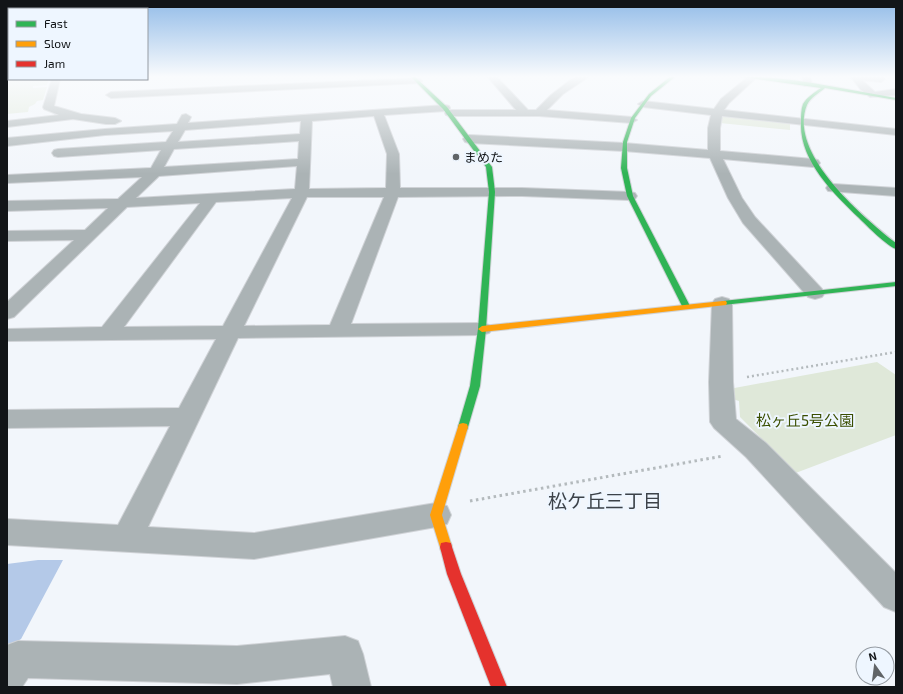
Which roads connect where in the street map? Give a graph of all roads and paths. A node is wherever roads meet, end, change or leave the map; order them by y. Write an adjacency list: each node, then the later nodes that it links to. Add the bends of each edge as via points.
1 (52, 108): 17 (street)
2 (291, 108): 10 (street)
3 (446, 108): 11 (street)
4 (521, 108): 15 (street)
5 (544, 108): 16 (street)
6 (639, 108): 19 (street)
7 (683, 108): 13 (street)
8 (720, 108): 13 (street)
9 (805, 108): 21 (street)
10 (250, 111)
11 (448, 111): 12 (street); 15 (street); 26 (street)
12 (378, 112): 18 (street); 40 (street, via 393,154)
13 (717, 112): 21 (street); 33 (street)
14 (219, 113): 20 (street)
15 (525, 113): 16 (street)
16 (539, 113): 19 (street)
17 (77, 116): 20 (street, via 104,121); 22 (street)
18 (308, 117): 20 (street); 24 (street)
19 (632, 120): 29 (street)
20 (184, 121): 25 (street); 28 (street)
21 (800, 122): 23 (street); 35 (street, via 801,133)
22 (7, 124)
23 (892, 135)
24 (306, 137): 28 (street); 34 (street)
25 (36, 139): 27 (street); 32 (street)
26 (469, 139): 29 (street); 41 (street, via 489,167)
27 (7, 142)
28 (171, 146): 30 (street); 36 (street)
29 (624, 147): 33 (street); 44 (street, via 622,160)
30 (103, 150): 31 (street); 37 (street)
31 (58, 153)
32 (13, 154)
33 (714, 154): 35 (street); 52 (street, via 735,198 749,220)
34 (304, 162): 36 (street); 43 (street)
35 (813, 163): 39 (street)
36 (155, 172): 37 (street); 46 (street)
37 (82, 176): 38 (street)
38 (7, 178)
39 (833, 188): 42 (street); 50 (street)
40 (393, 192): 41 (street); 43 (street); 57 (street)
41 (492, 192): 44 (street); 56 (street)
42 (896, 192)
43 (302, 193): 45 (street); 58 (street)
44 (630, 196): 54 (street)
45 (212, 198): 46 (street); 59 (street)
46 (124, 203): 47 (street); 48 (street)
47 (7, 206)
48 (90, 235): 49 (street); 55 (street)
49 (7, 236)
50 (896, 247)
51 (896, 284): 52 (street)
52 (815, 293): 53 (street)
53 (722, 303): 54 (street); 62 (street)
54 (686, 306): 56 (street)
55 (7, 313)
56 (482, 329): 57 (street); 66 (street, via 475,386)
57 (338, 331): 58 (street)
58 (230, 332): 59 (street); 63 (street)
59 (108, 334): 60 (street)
60 (7, 335)
61 (896, 352): 62 (path)
62 (721, 382): 65 (street, via 724,422)
63 (188, 417): 64 (street); 68 (street)
64 (7, 419)
65 (756, 450): 66 (path); 69 (street)
66 (437, 511): 68 (street, via 254,546); 72 (street, via 454,574)
67 (7, 532): 68 (street)
68 (127, 539)
69 (896, 596)
70 (7, 677): 71 (street, via 18,659 237,665 345,654)
71 (352, 687)
72 (499, 687)

